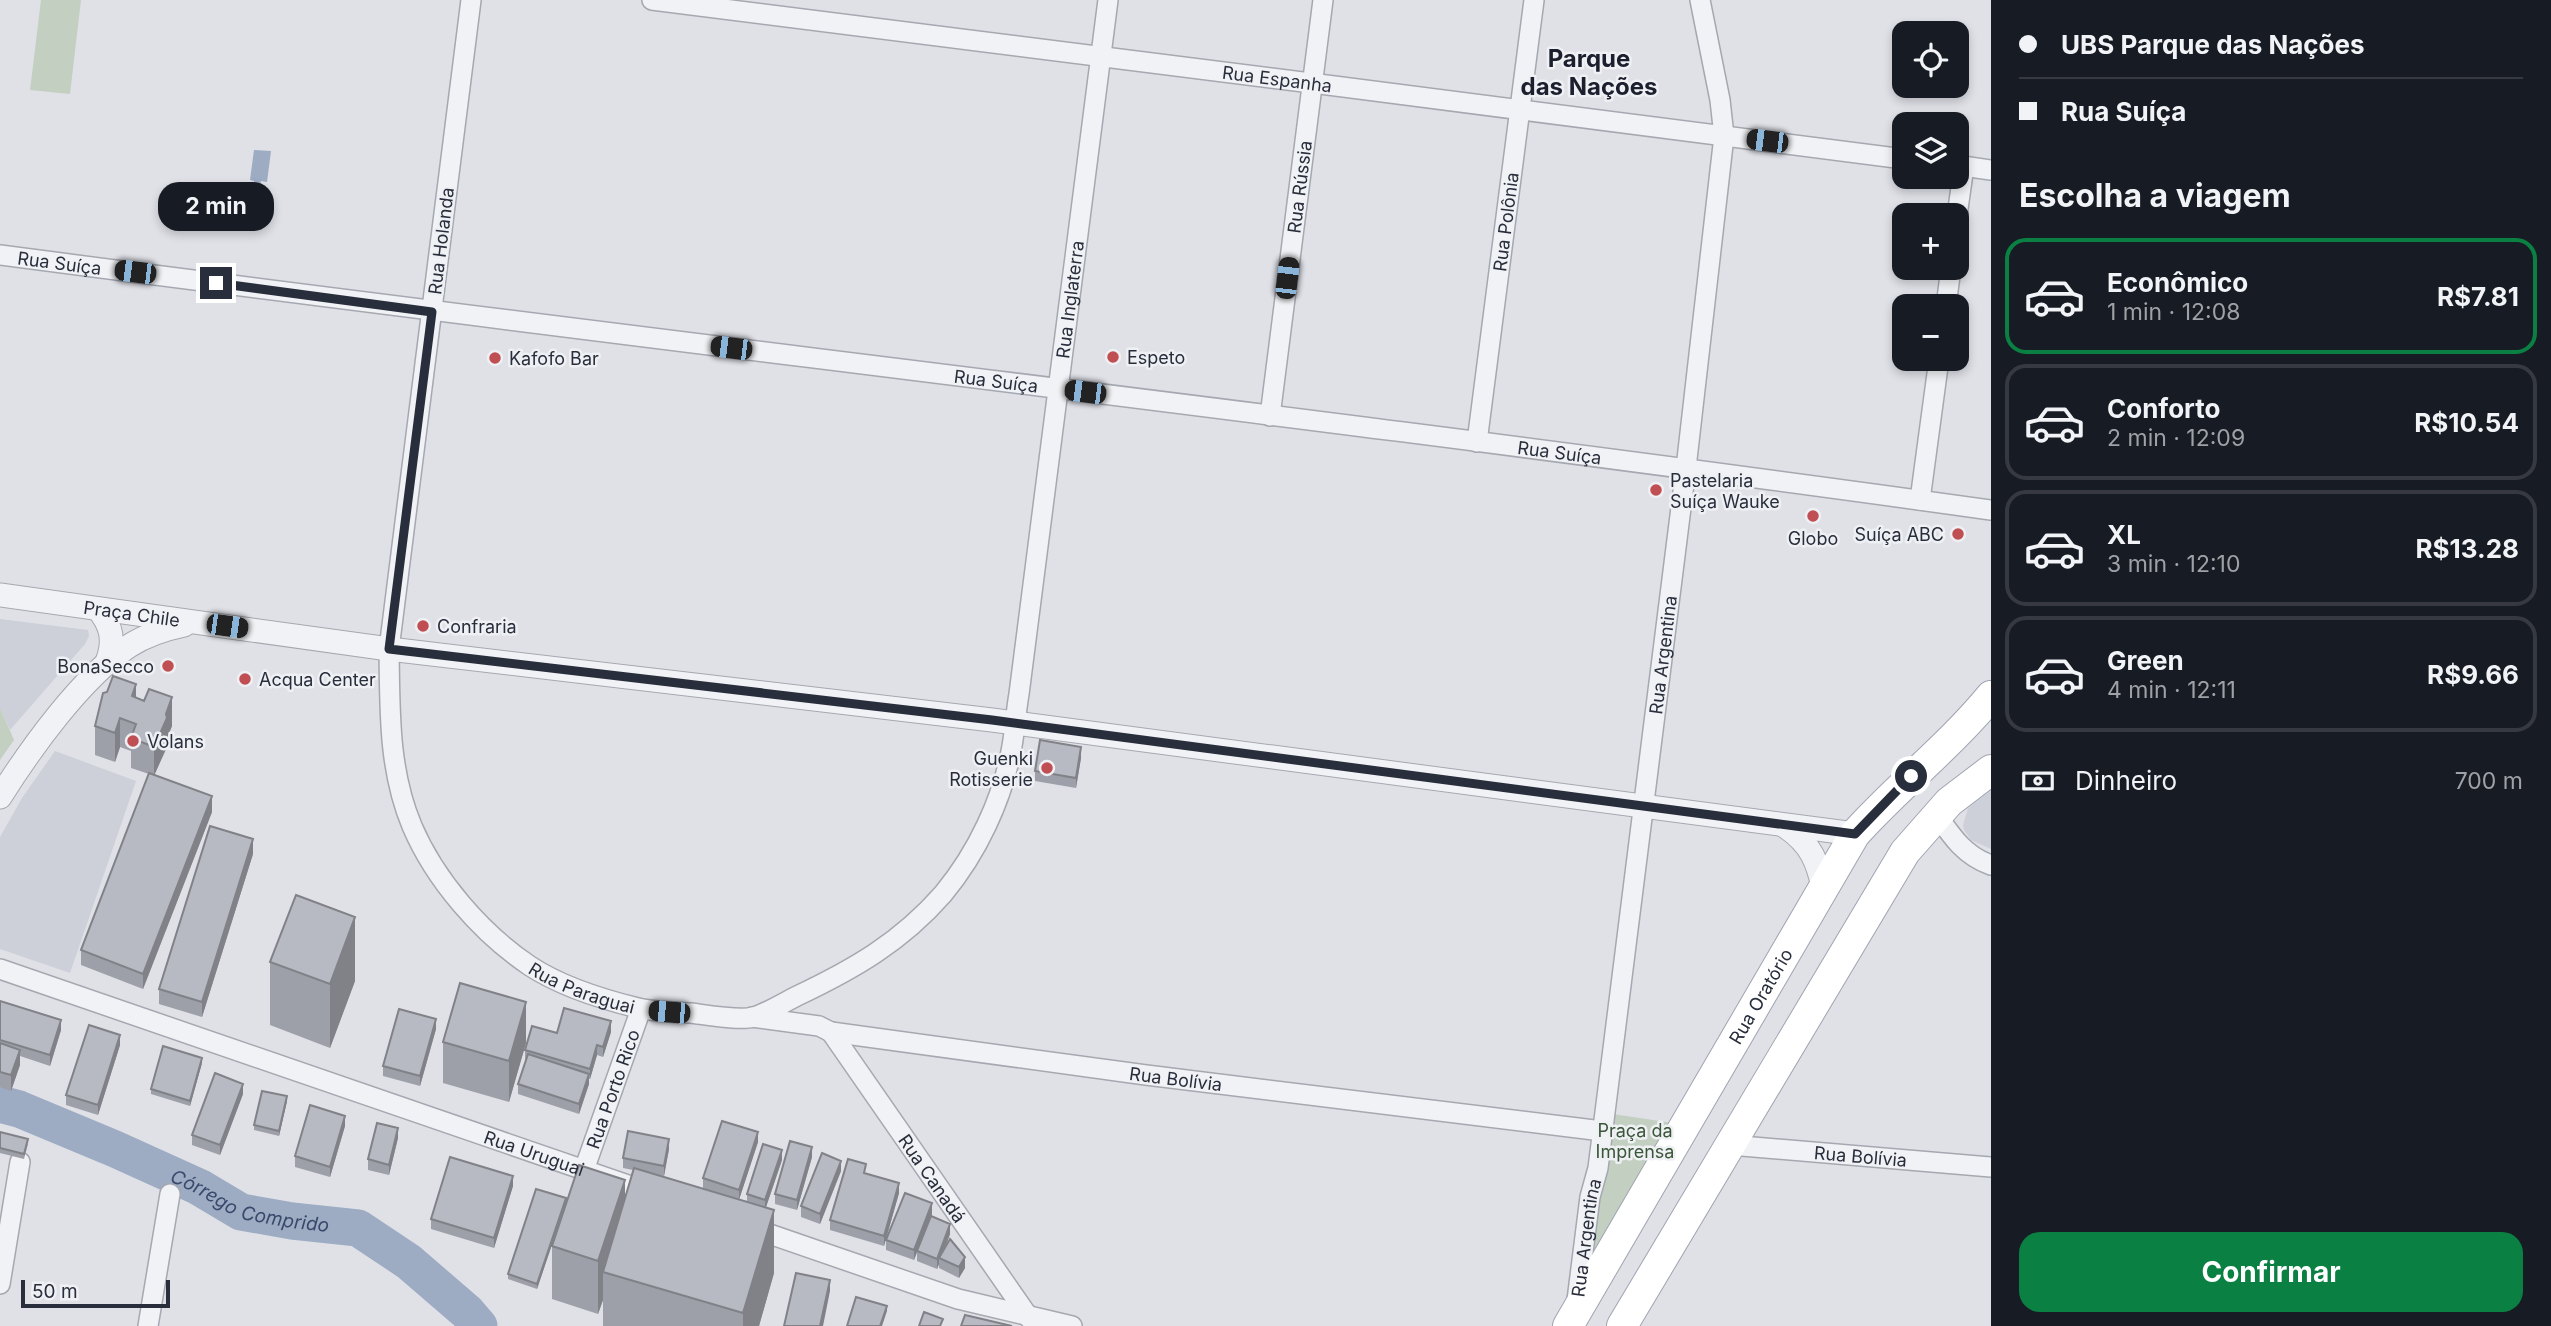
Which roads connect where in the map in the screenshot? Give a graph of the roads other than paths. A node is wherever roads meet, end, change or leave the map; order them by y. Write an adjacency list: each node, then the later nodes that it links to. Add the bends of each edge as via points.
1 (471, 0): 15 (street, Rua Holanda)
2 (652, 0): 7 (street, Rua Espanha)
3 (1108, 0): 7 (street, Rua Inglaterra)
4 (1323, 0): 8 (street, Rua Rússia)
5 (1534, 0): 9 (street, Rua Polônia)
6 (1700, 0): 10 (street, Rua Argentina)
7 (1101, 55): 8 (street, Rua Espanha); 17 (street, Rua Inglaterra)
8 (1312, 84): 9 (street, Rua Espanha); 18 (street, Rua Rússia)
9 (1519, 110): 10 (street, Rua Espanha); 19 (street, Rua Polônia)
10 (1724, 136): 11 (street, Rua Espanha); 20 (street, Rua Argentina)
11 (1892, 157)
12 (1969, 167): 13 (street)
13 (1991, 170)
14 (0, 255): 15 (street, Rua Suíça)
15 (432, 312): 17 (street, Rua Suíça); 26 (street, Rua Holanda)
16 (1937, 371): 21 (street)
17 (1058, 389): 18 (street, Rua Suíça); 29 (street, Rua Inglaterra)
18 (1270, 416): 19 (street, Rua Suíça)
19 (1477, 442): 20 (street, Rua Suíça)
20 (1686, 468): 21 (street, Rua Suíça); 32 (street, Rua Argentina)
21 (1920, 500): 22 (street, Rua Suíça)
22 (1991, 510)
23 (0, 595): 24 (street, Praça Chile)
24 (98, 609): 25 (street, Praça Chile); 27 (street, via 111,628)
25 (200, 622): 26 (street); 27 (street, Praça Chile, via 148,635)
26 (389, 649): 29 (street); 39 (street, Rua Paraguai, via 393,756 400,793 412,828 438,874 473,917 531,966 594,996)
27 (107, 662): 31 (street, Praça Chile)
28 (1991, 696): 35 (main road, Rua Oratório)
29 (1015, 723): 32 (street); 40 (street, Rua Paraguai, via 1004,780 989,821 943,893 879,953)
30 (1991, 770): 33 (main road)
31 (0, 797)
32 (1644, 807): 34 (street); 42 (street, Rua Argentina)
33 (1937, 815): 36 (street, via 1962,849); 43 (main road, via 1897,864)
34 (1786, 827): 35 (street); 37 (street, via 1810,848 1819,864)
35 (1855, 834): 37 (main road, Rua Oratório)
36 (1991, 865)
37 (1824, 891): 51 (main road, Rua Oratório)
38 (0, 969): 46 (street, Rua Uruguai)
39 (641, 1009): 40 (street, Rua Paraguai); 46 (street, Rua Porto Rico)
40 (752, 1017): 41 (street, Rua Bolívia)
41 (831, 1032): 42 (street, Rua Bolívia); 52 (street, Rua Canadá)
42 (1602, 1131): 51 (street, Rua Argentina)
43 (1730, 1145): 45 (street, Rua Bolívia); 55 (main road)
44 (20, 1162): 50 (street)
45 (1991, 1167)
46 (584, 1170): 48 (street, Rua Uruguai)
47 (170, 1194): 53 (street)
48 (674, 1201)
49 (726, 1219): 52 (street, via 958,1300)
50 (0, 1284)
51 (1572, 1319)
52 (1031, 1320): 54 (street)
53 (148, 1326)
54 (1072, 1326)
55 (1622, 1326)

